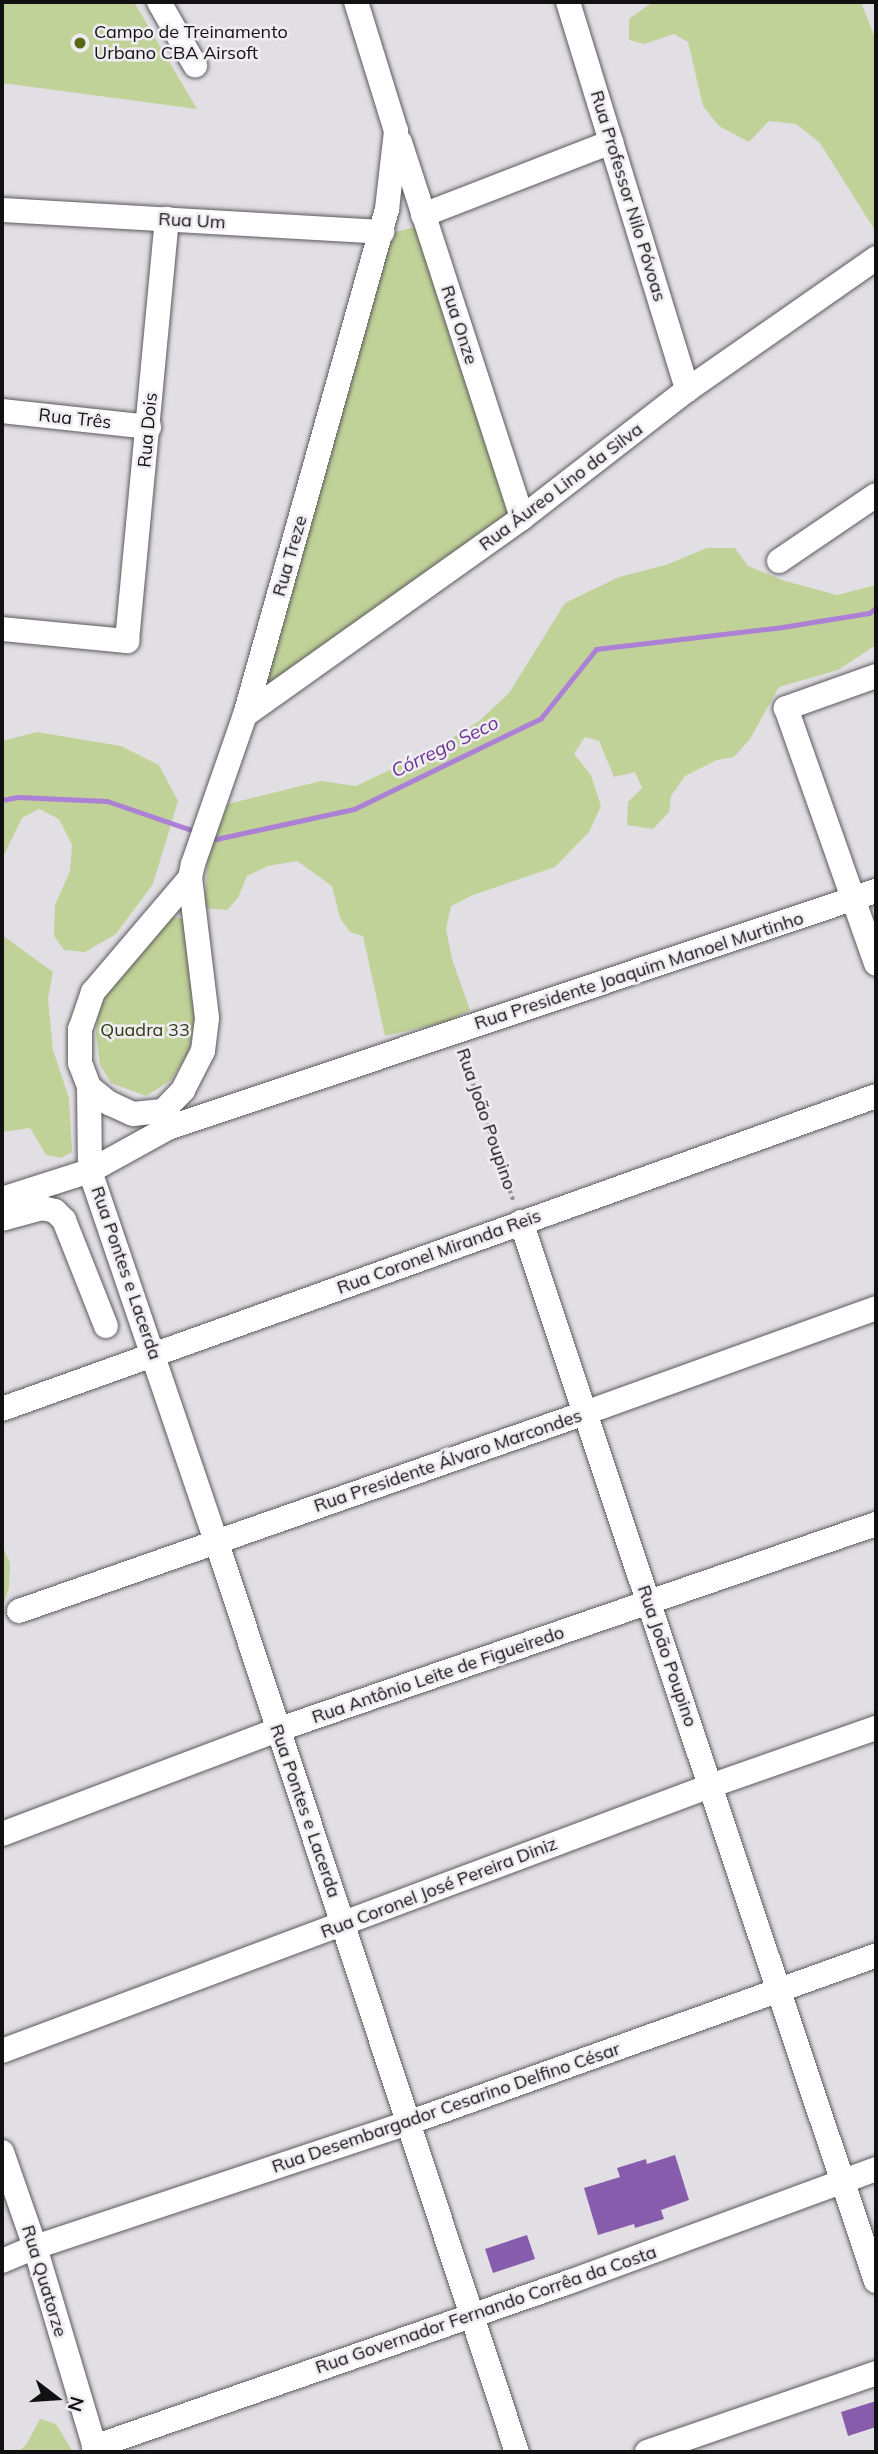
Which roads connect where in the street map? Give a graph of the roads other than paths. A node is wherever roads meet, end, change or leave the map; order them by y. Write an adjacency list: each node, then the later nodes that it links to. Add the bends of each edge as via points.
1 (159, 2): 4 (street)
2 (356, 2): 5 (street, Rua Onze)
3 (568, 2): 6 (street, Rua Professor Nilo Póvoas)
4 (195, 65)
5 (396, 131): 8 (street, Rua Onze); 10 (street, Rua Treze)
6 (611, 142): 8 (street); 12 (street, Rua Professor Nilo Póvoas)
7 (2, 210): 9 (street, Rua Um)
8 (423, 215): 16 (street, Rua Onze)
9 (167, 219): 10 (street, Rua Um); 14 (street, Rua Dois)
10 (382, 232): 20 (street, Rua Treze)
11 (876, 258): 12 (street, Rua Áureo Lino da Silva)
12 (687, 390): 16 (street, Rua Áureo Lino da Silva)
13 (2, 411): 14 (street, Rua Três)
14 (149, 427): 18 (street, Rua Dois, via 127,641)
15 (876, 495): 17 (street)
16 (522, 518): 20 (street, Rua Áureo Lino da Silva)
17 (779, 561)
18 (2, 629)
19 (876, 676): 23 (street, via 786,708)
20 (245, 715): 21 (street, Rua Treze)
21 (191, 871): 25 (street, Rua Treze, via 93,992 80,1029 80,1063); 27 (street, Rua Treze, via 206,1029 203,1051)
22 (876, 891): 23 (street, Rua Presidente Joaquim Manoel Murtinho)
23 (853, 899): 24 (street); 27 (street, Rua Presidente Joaquim Manoel Murtinho, via 455,1032)
24 (876, 964)
25 (89, 1087): 27 (street, via 108,1103 133,1114); 28 (street, Rua Treze)
26 (876, 1097): 31 (street, Rua Coronel Miranda Reis)
27 (165, 1119): 28 (street, Rua Presidente Joaquim Manoel Murtinho)
28 (90, 1171): 29 (street, Rua Presidente Joaquim Manoel Murtinho); 34 (street, Rua Pontes e Lacerda)
29 (2, 1199)
30 (2, 1219): 33 (street, via 42,1208 55,1211 64,1220)
31 (521, 1222): 34 (street, Rua Coronel Miranda Reis); 36 (street, Rua João Poupino)
32 (876, 1308): 36 (street, Rua Presidente Álvaro Marcondes)
33 (106, 1326)
34 (154, 1355): 35 (street, Rua Coronel Miranda Reis); 38 (street, Rua Pontes e Lacerda)
35 (2, 1409)
36 (585, 1413): 38 (street, Rua Presidente Álvaro Marcondes); 39 (street, Rua João Poupino)
37 (876, 1524): 39 (street, Rua Antônio Leite de Figueiredo)
38 (217, 1543): 40 (street, Rua Presidente Álvaro Marcondes); 42 (street, Rua Pontes e Lacerda)
39 (648, 1602): 42 (street, Rua Antônio Leite de Figueiredo); 43 (street, Rua João Poupino)
40 (19, 1611)
41 (876, 1728): 43 (street, Rua Coronel José Pereira Diniz)
42 (277, 1730): 44 (street, Rua Antônio Leite de Figueiredo); 45 (street, Rua Pontes e Lacerda)
43 (710, 1786): 45 (street, Rua Coronel José Pereira Diniz); 47 (street, Rua João Poupino)
44 (2, 1834)
45 (344, 1924): 48 (street, Rua Coronel José Pereira Diniz); 49 (street, Rua Pontes e Lacerda)
46 (876, 1955): 47 (street, Rua Desembargador Cesarino Delfino César)
47 (779, 1991): 49 (street, Rua Desembargador Cesarino Delfino César); 52 (street, Rua João Poupino)
48 (2, 2051)
49 (408, 2123): 53 (street, Rua Desembargador Cesarino Delfino César); 55 (street, Rua Pontes e Lacerda)
50 (2, 2151): 53 (street, Rua Quatorze)
51 (876, 2169): 52 (street, Rua Governador Fernando Corrêa da Costa)
52 (842, 2181): 54 (street, Rua João Poupino); 55 (street, Rua Governador Fernando Corrêa da Costa)
53 (13, 2255): 57 (street, Rua Quatorze)
54 (876, 2281)
55 (474, 2315): 57 (street, Rua Governador Fernando Corrêa da Costa); 58 (street, Rua Pontes e Lacerda)
56 (876, 2374): 59 (street)
57 (95, 2450)
58 (517, 2452)
59 (647, 2452)

